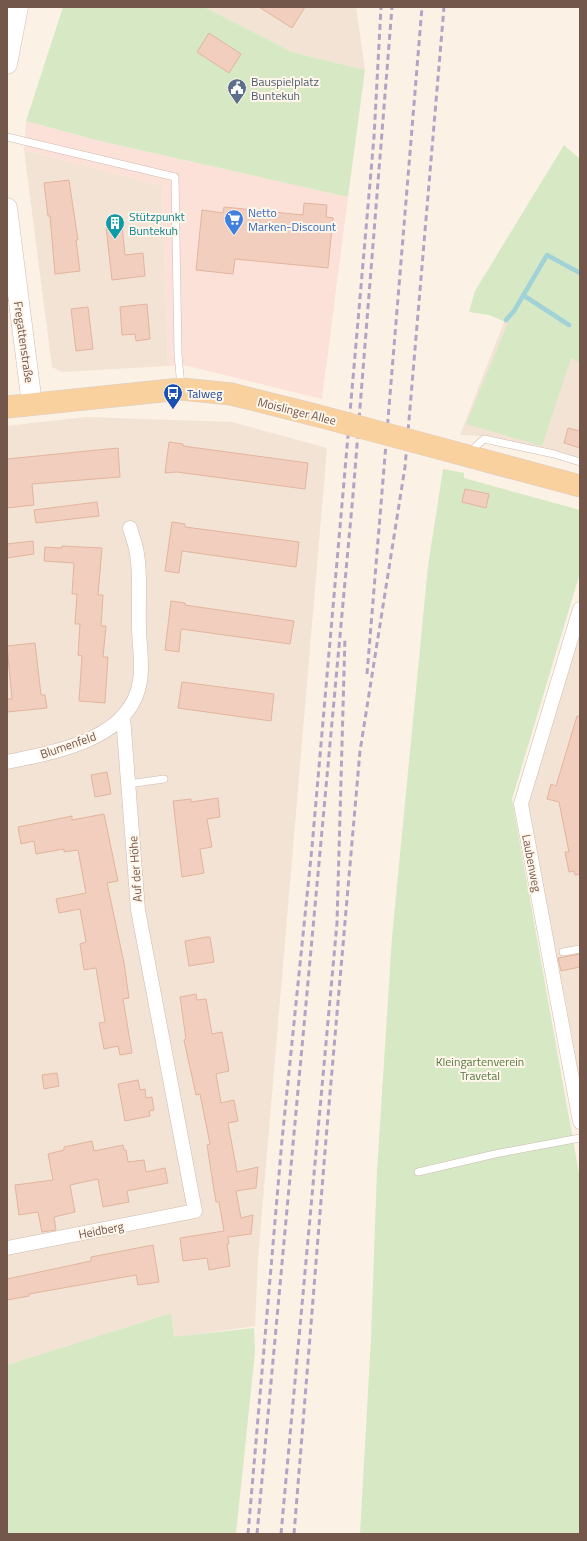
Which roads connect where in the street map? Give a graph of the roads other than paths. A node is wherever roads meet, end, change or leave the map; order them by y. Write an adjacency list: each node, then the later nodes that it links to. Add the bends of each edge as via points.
1 (18, 7): 2 (street)
2 (7, 64)
3 (7, 137): 5 (lane, via 176,177)
4 (7, 208): 6 (street, Fregattenstraße)
5 (181, 389): 6 (main road, Moislinger Allee); 8 (main road, Moislinger Allee, bridge, via 231,394)
6 (32, 404): 7 (main road, Moislinger Allee)
7 (7, 407)
8 (472, 457): 9 (lane, via 475,447 484,439); 10 (main road, Moislinger Allee)
9 (580, 462)
10 (580, 486)
11 (130, 528): 13 (street, via 137,554 140,681 135,701)
12 (580, 610): 19 (street, Laubenweg, via 521,804)
13 (123, 717): 14 (street, Blumenfeld, via 103,733 75,744 47,754); 16 (street, Auf der Höhe)
14 (7, 762)
15 (164, 779): 16 (lane)
16 (128, 784): 22 (street, Auf der Höhe, via 138,910)
17 (580, 949): 18 (lane)
18 (563, 952)
19 (580, 1122)
20 (580, 1138): 21 (lane)
21 (418, 1172)
22 (195, 1211): 23 (street, Heidberg)
23 (7, 1248)

